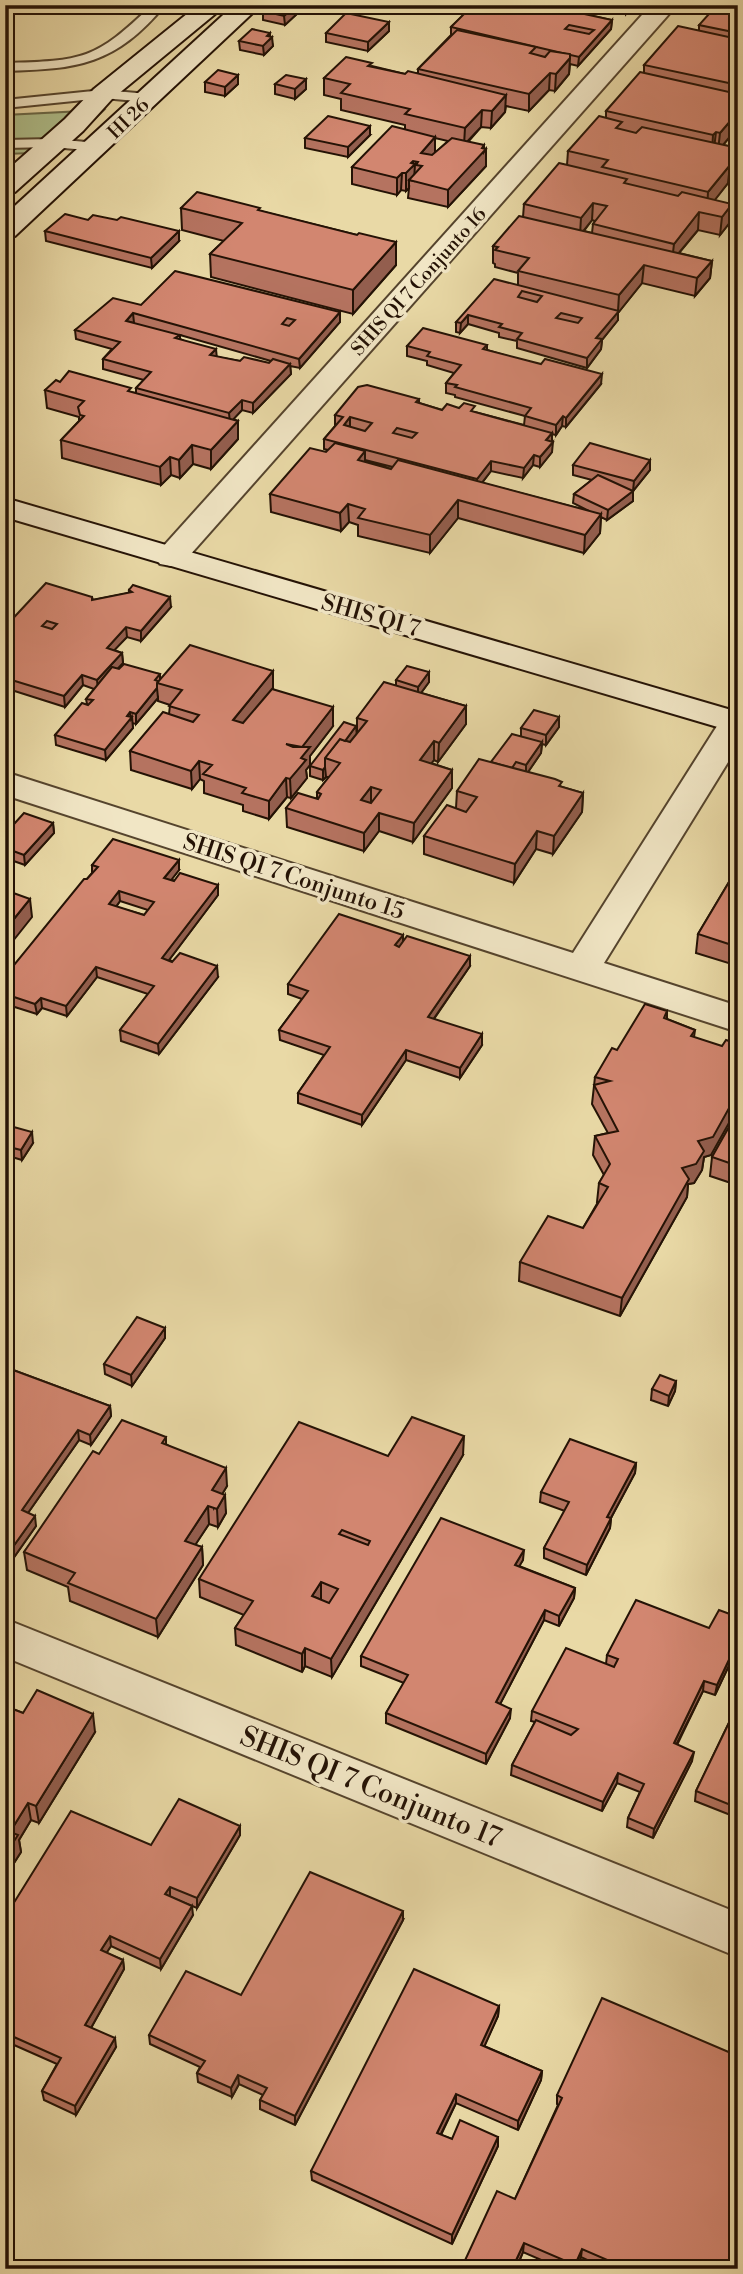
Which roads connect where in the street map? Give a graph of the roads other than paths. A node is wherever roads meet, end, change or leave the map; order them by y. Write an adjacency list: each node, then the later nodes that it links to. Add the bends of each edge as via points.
1 (159, 5): 5 (lane, via 94,57)
2 (214, 5): 6 (street, HI 26)
3 (249, 5): 7 (street, HI 26)
4 (665, 5): 15 (street, SHIS QI 7 Conjunto 16)
5 (5, 67)
6 (103, 94): 7 (lane); 8 (lane); 9 (street, HI 26)
7 (148, 98): 11 (street, HI 26)
8 (5, 104)
9 (52, 143): 10 (lane); 11 (lane); 12 (street, HI 26)
10 (5, 144)
11 (98, 147): 13 (street, HI 26)
12 (5, 186)
13 (5, 230)
14 (5, 507): 15 (street, SHIS QI 7)
15 (171, 557): 16 (street, SHIS QI 7)
16 (737, 722): 18 (street)
17 (5, 783): 18 (street, SHIS QI 7 Conjunto 15)
18 (582, 968): 19 (street, SHIS QI 7 Conjunto 15)
19 (738, 1019)
20 (5, 1637): 21 (street, SHIS QI 7 Conjunto 17)
21 (738, 1935)

